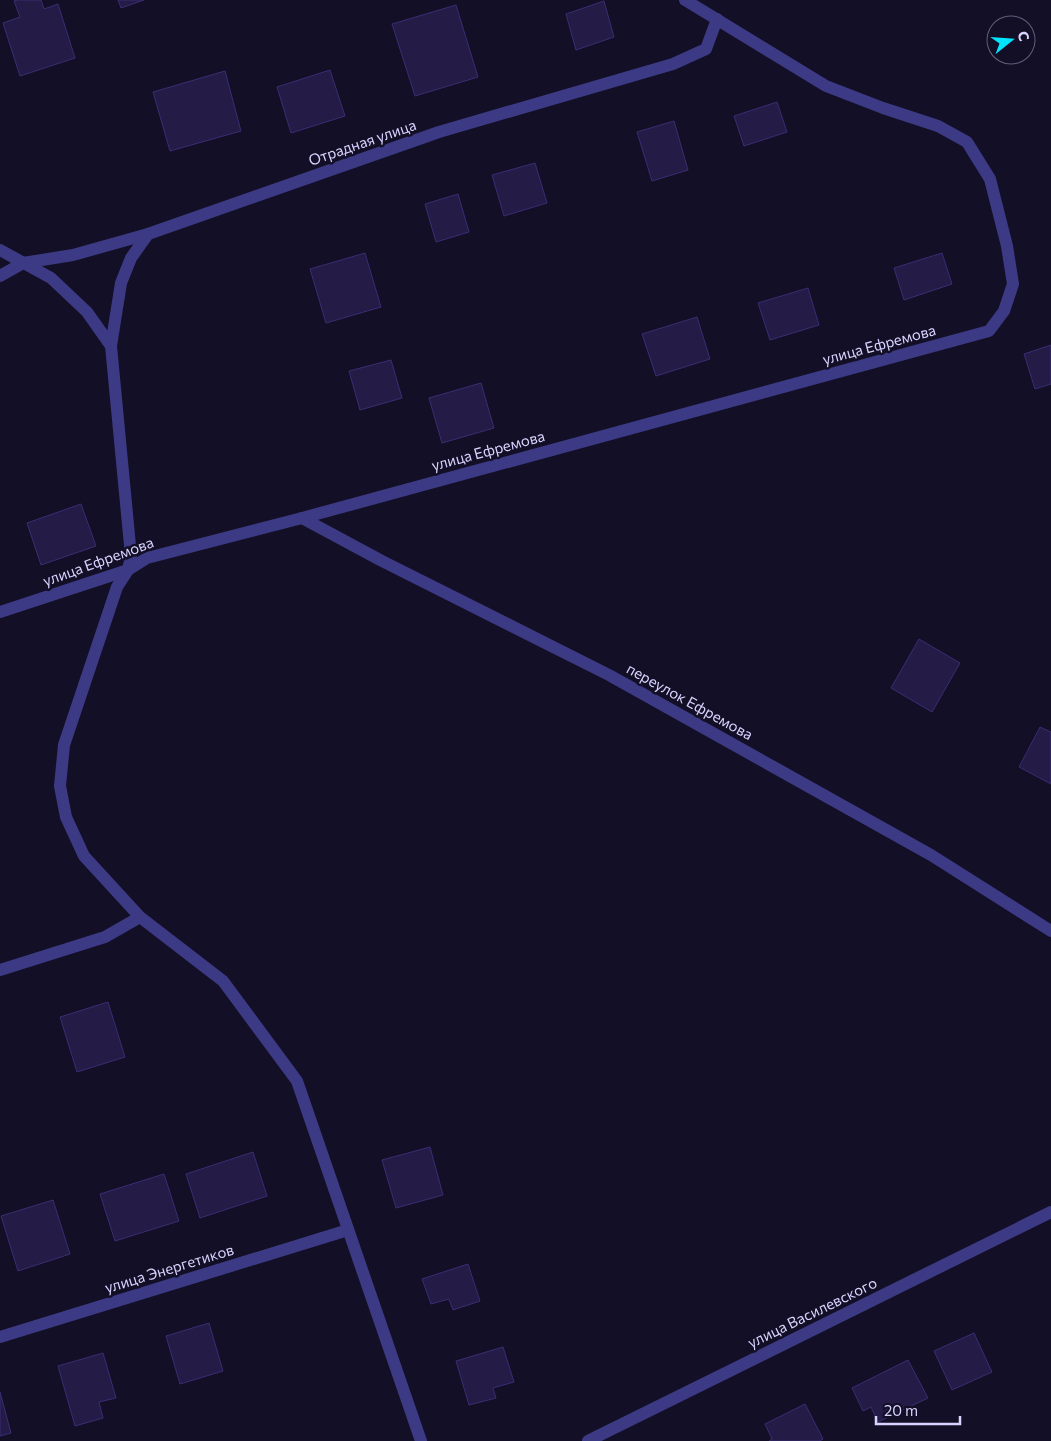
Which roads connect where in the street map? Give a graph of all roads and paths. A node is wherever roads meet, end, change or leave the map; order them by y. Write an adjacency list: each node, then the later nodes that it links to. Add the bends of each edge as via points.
1 (685, 0): 2 (street)
2 (717, 19): 3 (street, Отрадная улица, via 706,49 673,64 439,132); 8 (street, улица Ефремова, via 826,86 938,126 967,142 990,179 1013,284 1004,311 989,331)
3 (148, 234): 5 (street, Отрадная улица, via 73,255); 7 (street, via 131,258 121,283)
4 (0, 250): 5 (street)
5 (23, 263): 6 (street, Отрадная улица); 7 (street, via 50,278 87,312)
6 (0, 276)
7 (111, 346): 9 (street, via 131,556)
8 (302, 518): 9 (street, улица Ефремова, via 147,558); 12 (street, переулок Ефремова, via 609,675 931,855)
9 (128, 570): 10 (street, улица Ефремова); 11 (street, via 117,587 64,745 60,786 66,817 84,856)
10 (0, 612)
11 (140, 917): 13 (street, via 106,937); 15 (street, via 223,980 297,1081)
12 (1051, 931)
13 (0, 970)
14 (1051, 1212): 18 (street, улица Василевского)
15 (348, 1230): 16 (street, улица Энергетиков); 17 (street)
16 (0, 1337)
17 (421, 1441)
18 (588, 1441)

